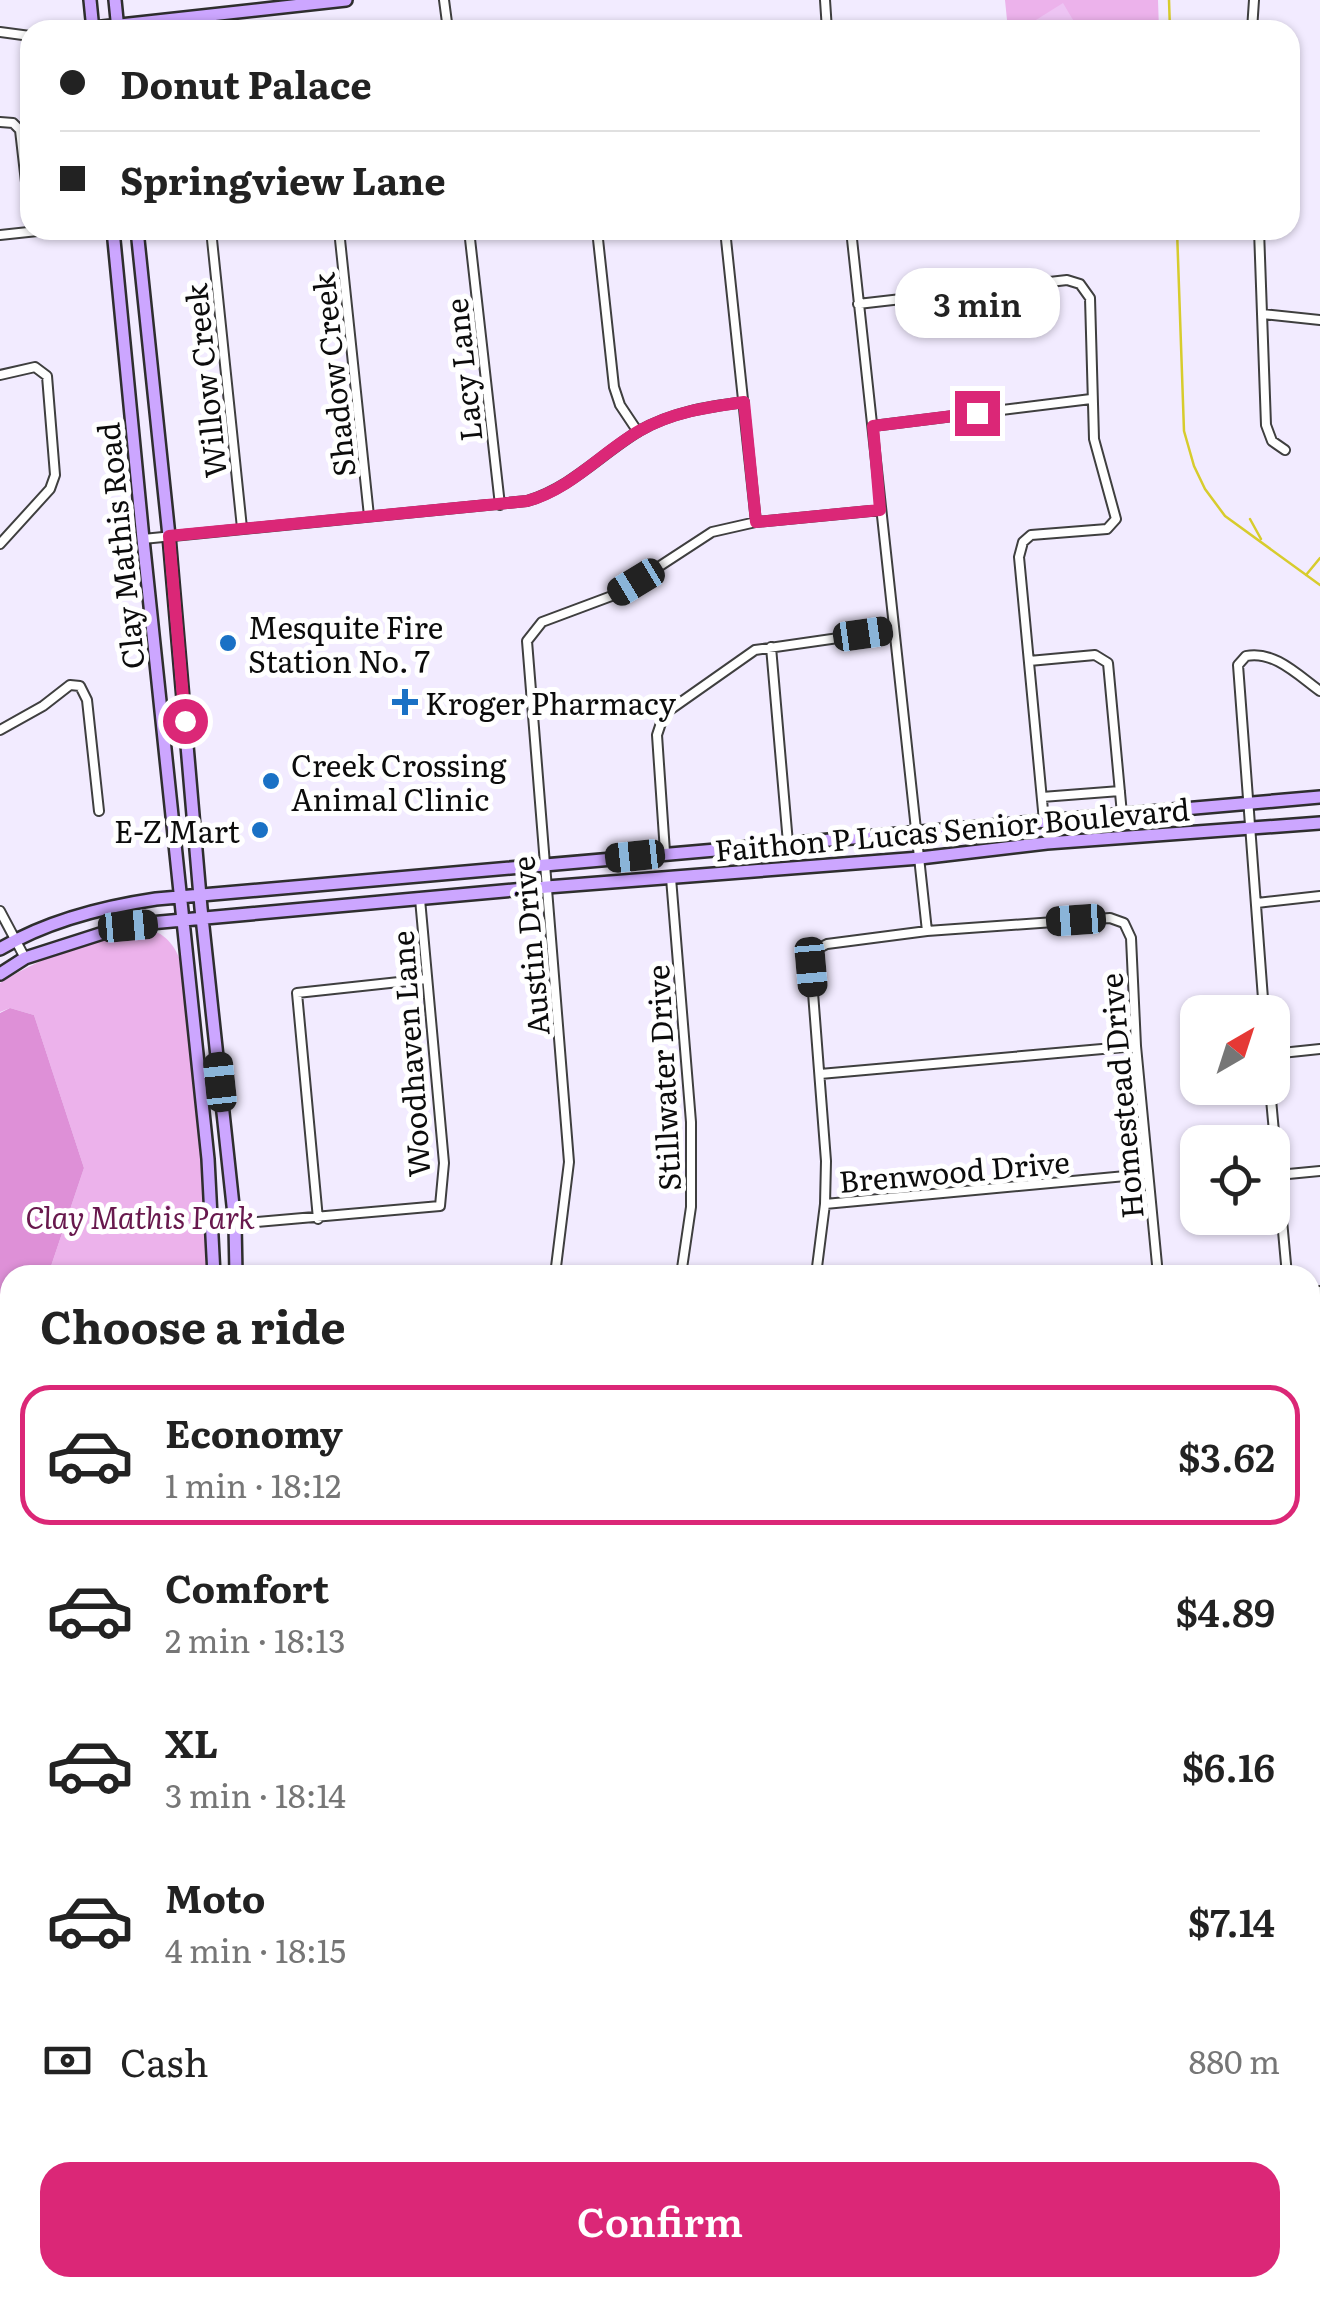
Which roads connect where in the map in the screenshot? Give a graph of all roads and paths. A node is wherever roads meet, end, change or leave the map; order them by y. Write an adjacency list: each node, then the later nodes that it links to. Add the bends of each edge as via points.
1 (346, 0): 2 (main road)
2 (176, 20)
3 (115, 240): 19 (main road, Clay Mathis Road)
4 (138, 240): 18 (main road, Clay Mathis Road)
5 (213, 240): 27 (street, Willow Creek)
6 (341, 240): 25 (street, Shadow Creek)
7 (471, 240): 23 (street, Lacy Lane)
8 (598, 240): 21 (street, via 614,387)
9 (726, 240): 17 (street)
10 (852, 240): 12 (street)
11 (1259, 240): 13 (street)
12 (858, 304): 16 (street, via 1067,280 1080,284 1091,304); 20 (street)
13 (1262, 314): 14 (street); 22 (street, via 1266,425)
14 (1320, 320)
15 (0, 375): 30 (street, via 32,367 47,376 54,483)
16 (1091, 399): 20 (street); 34 (street, via 1096,453 1116,519 1107,529 1038,532 1023,542)
17 (744, 402): 21 (street, via 684,412); 26 (street)
18 (155, 407): 19 (main road); 28 (main road, Clay Mathis Road)
19 (130, 409): 29 (main road, Clay Mathis Road)
20 (873, 426): 24 (street)
21 (638, 432): 23 (street, via 547,494)
22 (1285, 450)
23 (500, 505): 25 (street)
24 (880, 510): 26 (street, Austin Drive); 31 (street)
25 (369, 516): 27 (street)
26 (756, 522): 53 (street, Austin Drive, via 712,532 617,594 530,632 526,648)
27 (242, 528): 28 (street)
28 (169, 536): 29 (street); 33 (main road, Clay Mathis Road)
29 (142, 539): 35 (main road, Clay Mathis Road)
30 (0, 544)
31 (894, 630): 32 (street); 49 (street)
32 (771, 647): 50 (street); 51 (street, via 749,654 660,720)
33 (180, 659): 35 (main road); 38 (main road, Clay Mathis Road)
34 (1029, 660): 40 (street, via 1095,655 1108,662); 41 (street)
35 (156, 662): 39 (main road, Clay Mathis Road)
36 (1320, 691): 43 (street, via 1262,655 1246,656 1238,665)
37 (0, 730): 44 (street, via 70,685 80,686)
38 (188, 758): 39 (main road); 57 (main road, Clay Mathis Road)
39 (166, 759): 59 (main road, Clay Mathis Road)
40 (1120, 790): 41 (street); 45 (street)
41 (1042, 797): 46 (street)
42 (1320, 797): 43 (main road, Faithon P Lucas Senior Boulevard)
43 (1247, 804): 45 (main road, Faithon P Lucas Senior Boulevard); 48 (street)
44 (99, 811)
45 (1122, 814): 46 (main road, Faithon P Lucas Senior Boulevard)
46 (1044, 821): 49 (main road, Faithon P Lucas Senior Boulevard)
47 (1320, 823): 48 (main road, Faithon P Lucas Senior Boulevard)
48 (1250, 828): 52 (main road, Faithon P Lucas Senior Boulevard); 62 (street)
49 (917, 834): 50 (main road, Faithon P Lucas Senior Boulevard); 52 (street)
50 (788, 842): 51 (main road, Faithon P Lucas Senior Boulevard)
51 (666, 852): 53 (main road, Faithon P Lucas Senior Boulevard)
52 (920, 858): 54 (main road, Faithon P Lucas Senior Boulevard); 66 (street)
53 (545, 865): 55 (main road, Faithon P Lucas Senior Boulevard); 56 (street, Austin Drive)
54 (671, 878): 56 (main road, Faithon P Lucas Senior Boulevard); 87 (street, Stillwater Drive, via 692,1141)
55 (383, 880): 57 (main road, Faithon P Lucas Senior Boulevard); 61 (main road)
56 (547, 887): 60 (main road, Faithon P Lucas Senior Boulevard); 86 (street, Austin Drive, via 569,1162)
57 (200, 895): 59 (main road, Faithon P Lucas Senior Boulevard); 64 (main road, Clay Mathis Road)
58 (1320, 896): 62 (street)
59 (180, 897): 65 (main road, Clay Mathis Road); 67 (main road, Faithon P Lucas Senior Boulevard, via 97,910)
60 (420, 899): 61 (main road, Faithon P Lucas Senior Boulevard); 71 (street, Woodhaven Lane)
61 (385, 902): 64 (main road, Faithon P Lucas Senior Boulevard)
62 (1257, 902): 72 (street)
63 (0, 911): 67 (street)
64 (202, 918): 65 (main road, Faithon P Lucas Senior Boulevard); 82 (main road, Clay Mathis Road)
65 (182, 920): 69 (main road, Faithon P Lucas Senior Boulevard, via 128,926); 84 (main road, Clay Mathis Road)
66 (926, 931): 73 (street, Homestead Drive, via 1117,918 1130,938); 76 (street, via 826,944 814,953)
67 (14, 940): 68 (main road, Faithon P Lucas Senior Boulevard); 69 (street)
68 (0, 949)
69 (25, 958): 70 (main road, Faithon P Lucas Senior Boulevard)
70 (0, 974)
71 (427, 979): 81 (street, Woodhaven Lane, via 444,1164 440,1206); 81 (street, via 296,993)
72 (1263, 995)
73 (1136, 1046): 76 (street); 78 (street, Homestead Drive)
74 (1320, 1050): 75 (street)
75 (1290, 1052)
76 (820, 1074): 80 (street)
77 (1320, 1171): 79 (street)
78 (1147, 1174): 80 (street, Brenwood Drive); 89 (street, Homestead Drive)
79 (1290, 1174)
80 (825, 1204): 88 (street)
81 (318, 1219): 82 (street)
82 (235, 1224): 85 (main road, Clay Mathis Road)
83 (1283, 1235): 90 (street)
84 (213, 1265)
85 (236, 1265)
86 (556, 1265)
87 (682, 1265)
88 (817, 1265)
89 (1157, 1265)
90 (1286, 1265)

